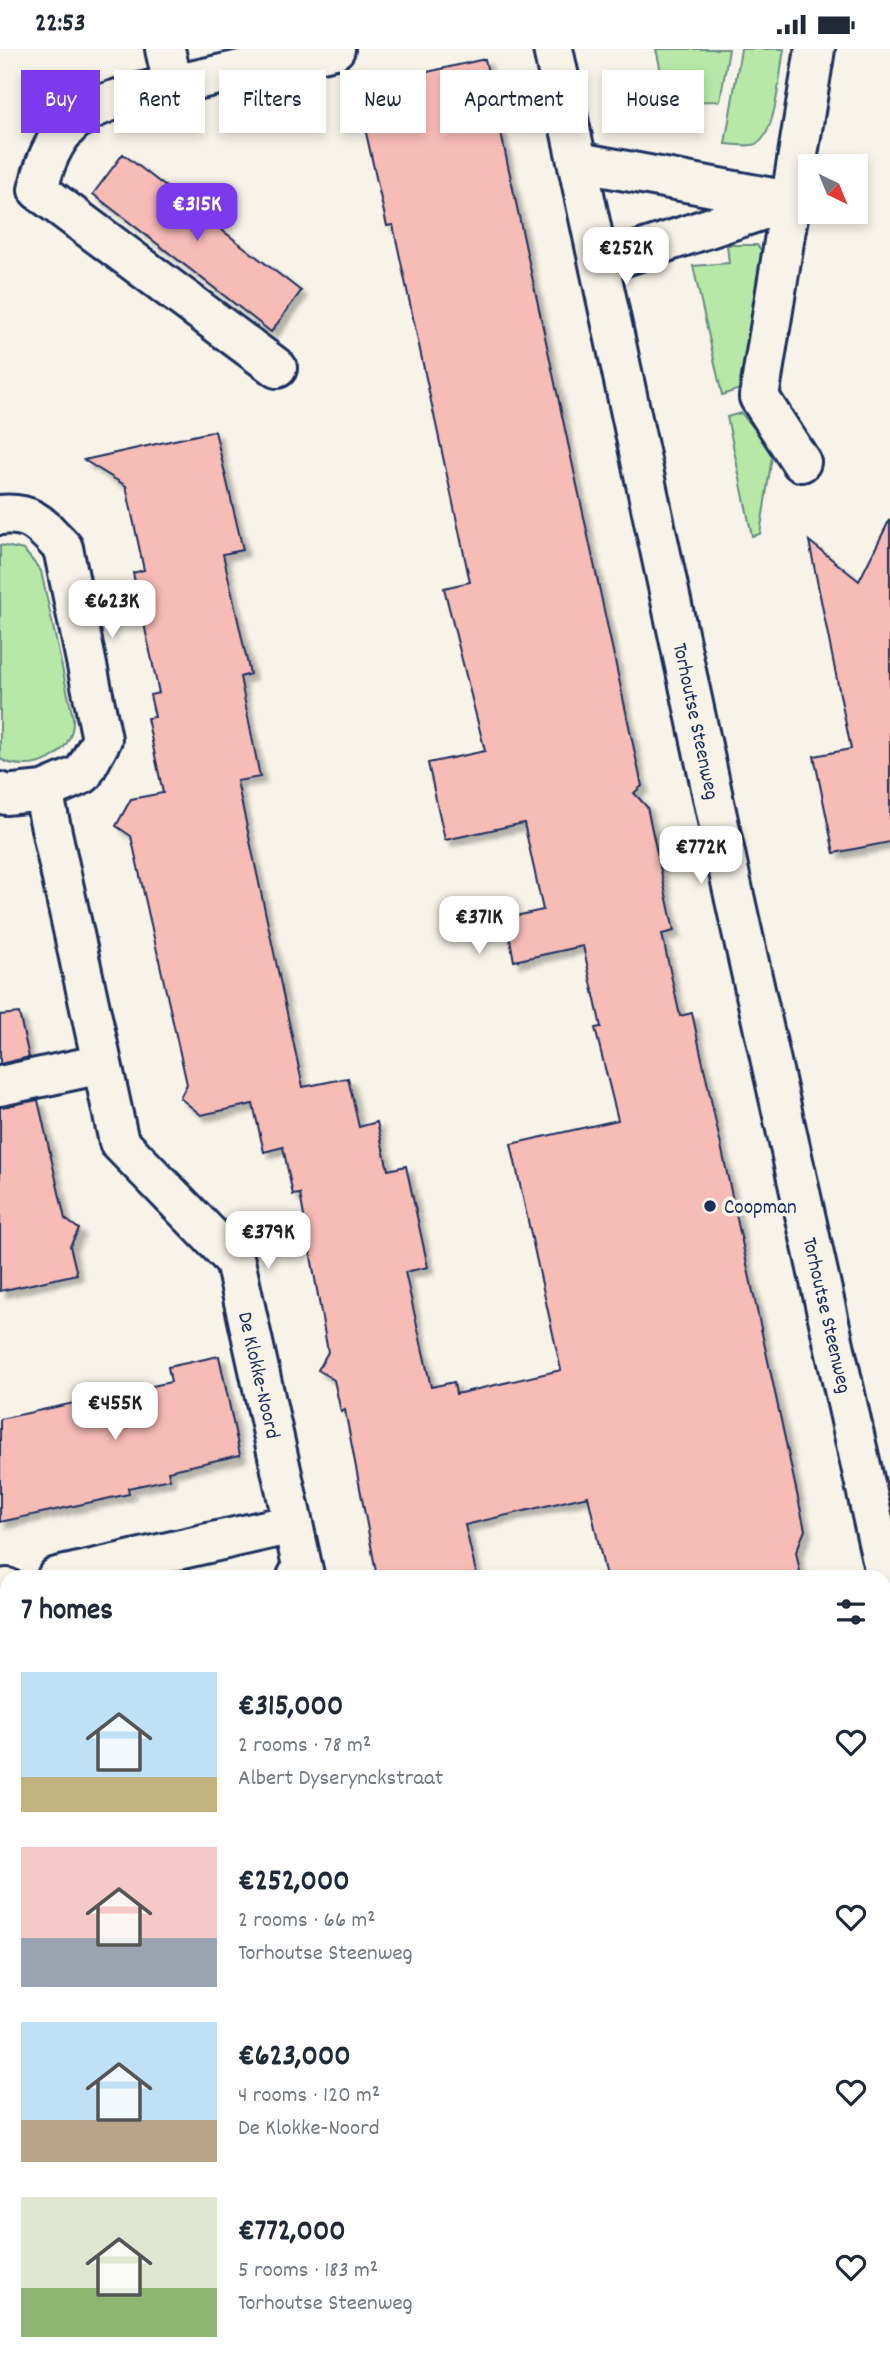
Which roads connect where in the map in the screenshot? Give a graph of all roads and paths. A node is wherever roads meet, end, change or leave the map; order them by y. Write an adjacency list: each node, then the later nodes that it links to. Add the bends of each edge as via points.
1 (335, 49): 4 (street)
2 (553, 49): 5 (street, Torhoutse Steenweg)
3 (815, 49): 6 (street)
4 (169, 67): 8 (street, via 70,122 45,160 38,190)
5 (578, 162): 6 (street); 7 (street, Torhoutse Steenweg)
6 (789, 201): 7 (street); 9 (street, via 759,397)
7 (600, 264): 18 (street, Torhoutse Steenweg)
8 (277, 368)
9 (801, 462)
10 (0, 515): 12 (street, via 22,513 62,548 102,739 83,774)
11 (0, 792): 12 (street)
12 (43, 792): 13 (street, De Klokke-Noord)
13 (102, 1064): 14 (street); 15 (street, De Klokke-Noord, via 119,1142 235,1261)
14 (0, 1086)
15 (293, 1524): 16 (street); 17 (street, De Klokke-Noord)
16 (88, 1570)
17 (303, 1570)
18 (884, 1570)

